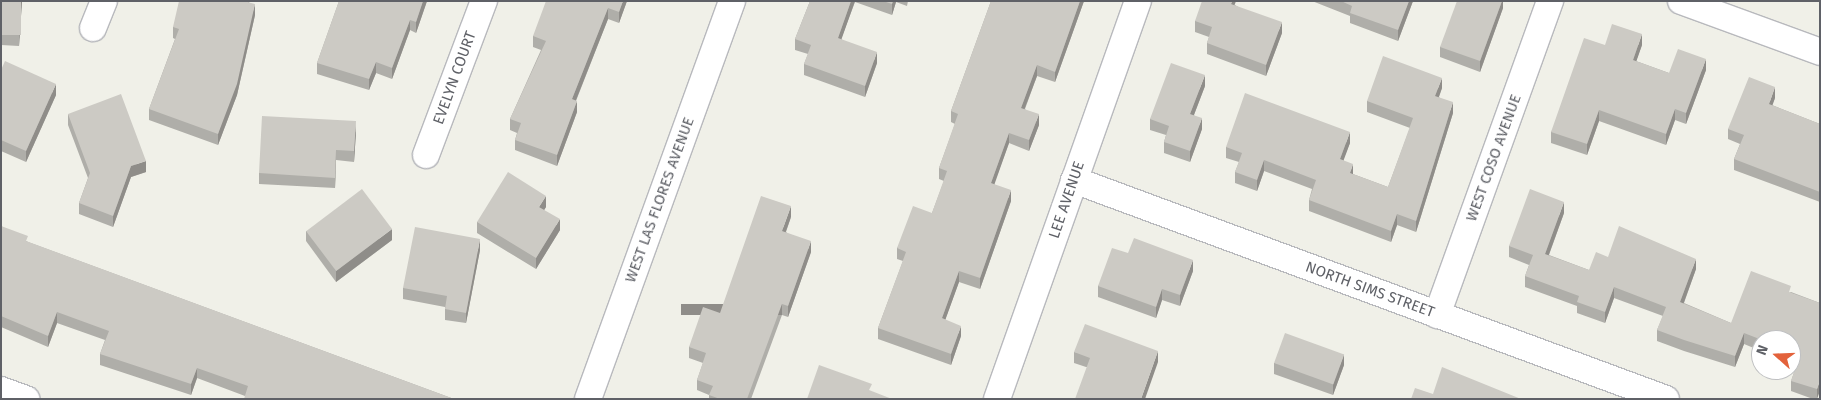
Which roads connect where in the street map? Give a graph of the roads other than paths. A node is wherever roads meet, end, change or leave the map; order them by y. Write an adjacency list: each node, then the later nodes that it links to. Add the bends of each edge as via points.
1 (104, 1): 7 (street)
2 (484, 1): 9 (street, EVELYN COURT)
3 (732, 1): 14 (street, WEST LAS FLORES AVENUE)
4 (1138, 1): 10 (street, LEE AVENUE)
5 (1550, 1): 11 (street, WEST COSO AVENUE)
6 (1681, 1): 8 (street)
7 (93, 28)
8 (1820, 52)
9 (426, 155)
10 (1074, 180): 11 (street, NORTH SIMS STREET); 15 (street, LEE AVENUE)
11 (1437, 314): 16 (street, NORTH SIMS STREET)
12 (1, 390): 13 (street)
13 (26, 399)
14 (588, 399)
15 (997, 399)
16 (1666, 399)

